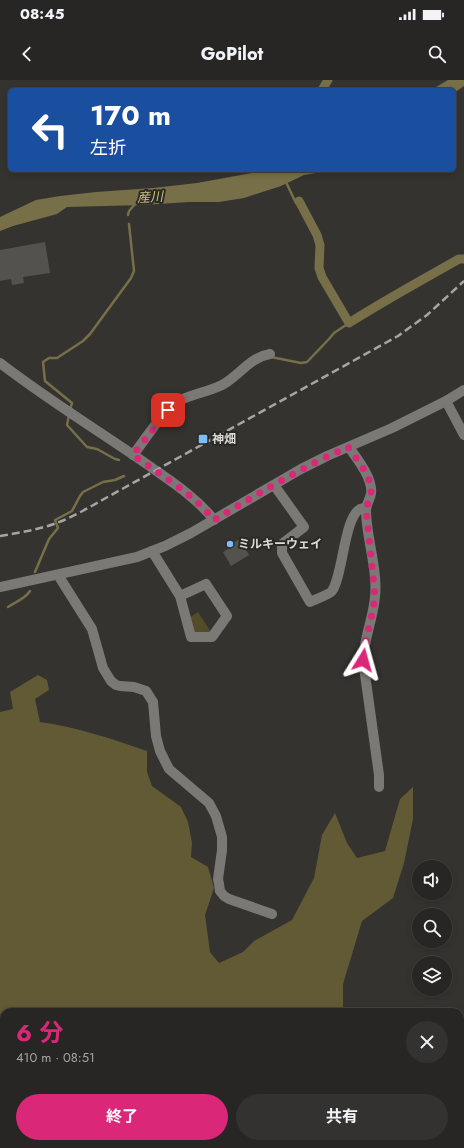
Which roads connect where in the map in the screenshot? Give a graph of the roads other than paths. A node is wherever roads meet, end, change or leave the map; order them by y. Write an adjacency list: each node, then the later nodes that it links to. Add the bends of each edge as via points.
1 (270, 354): 7 (street, via 257,358 222,386 190,396 173,405)
2 (0, 363): 7 (street)
3 (464, 390): 4 (street)
4 (446, 401): 5 (street); 6 (street)
5 (464, 435)
6 (348, 447): 8 (street); 9 (street, via 370,481 372,494)
7 (133, 455): 10 (street, via 192,497)
8 (274, 485): 9 (street, via 304,527 282,544 282,552 310,602 331,592 337,579 353,518 357,512); 10 (street)
9 (366, 508): 15 (street, via 375,596 363,660)
10 (214, 520): 11 (street, via 177,541)
11 (152, 551): 12 (street); 14 (street)
12 (58, 575): 13 (street); 16 (street, via 92,629 103,668 111,681 120,686 146,691 154,702 156,736 169,769 209,803 216,816 222,837 218,879 220,891 229,899)
13 (0, 587)
14 (180, 596): 14 (street, via 191,637 212,636 227,616 206,584)
15 (379, 787)
16 (272, 914)

